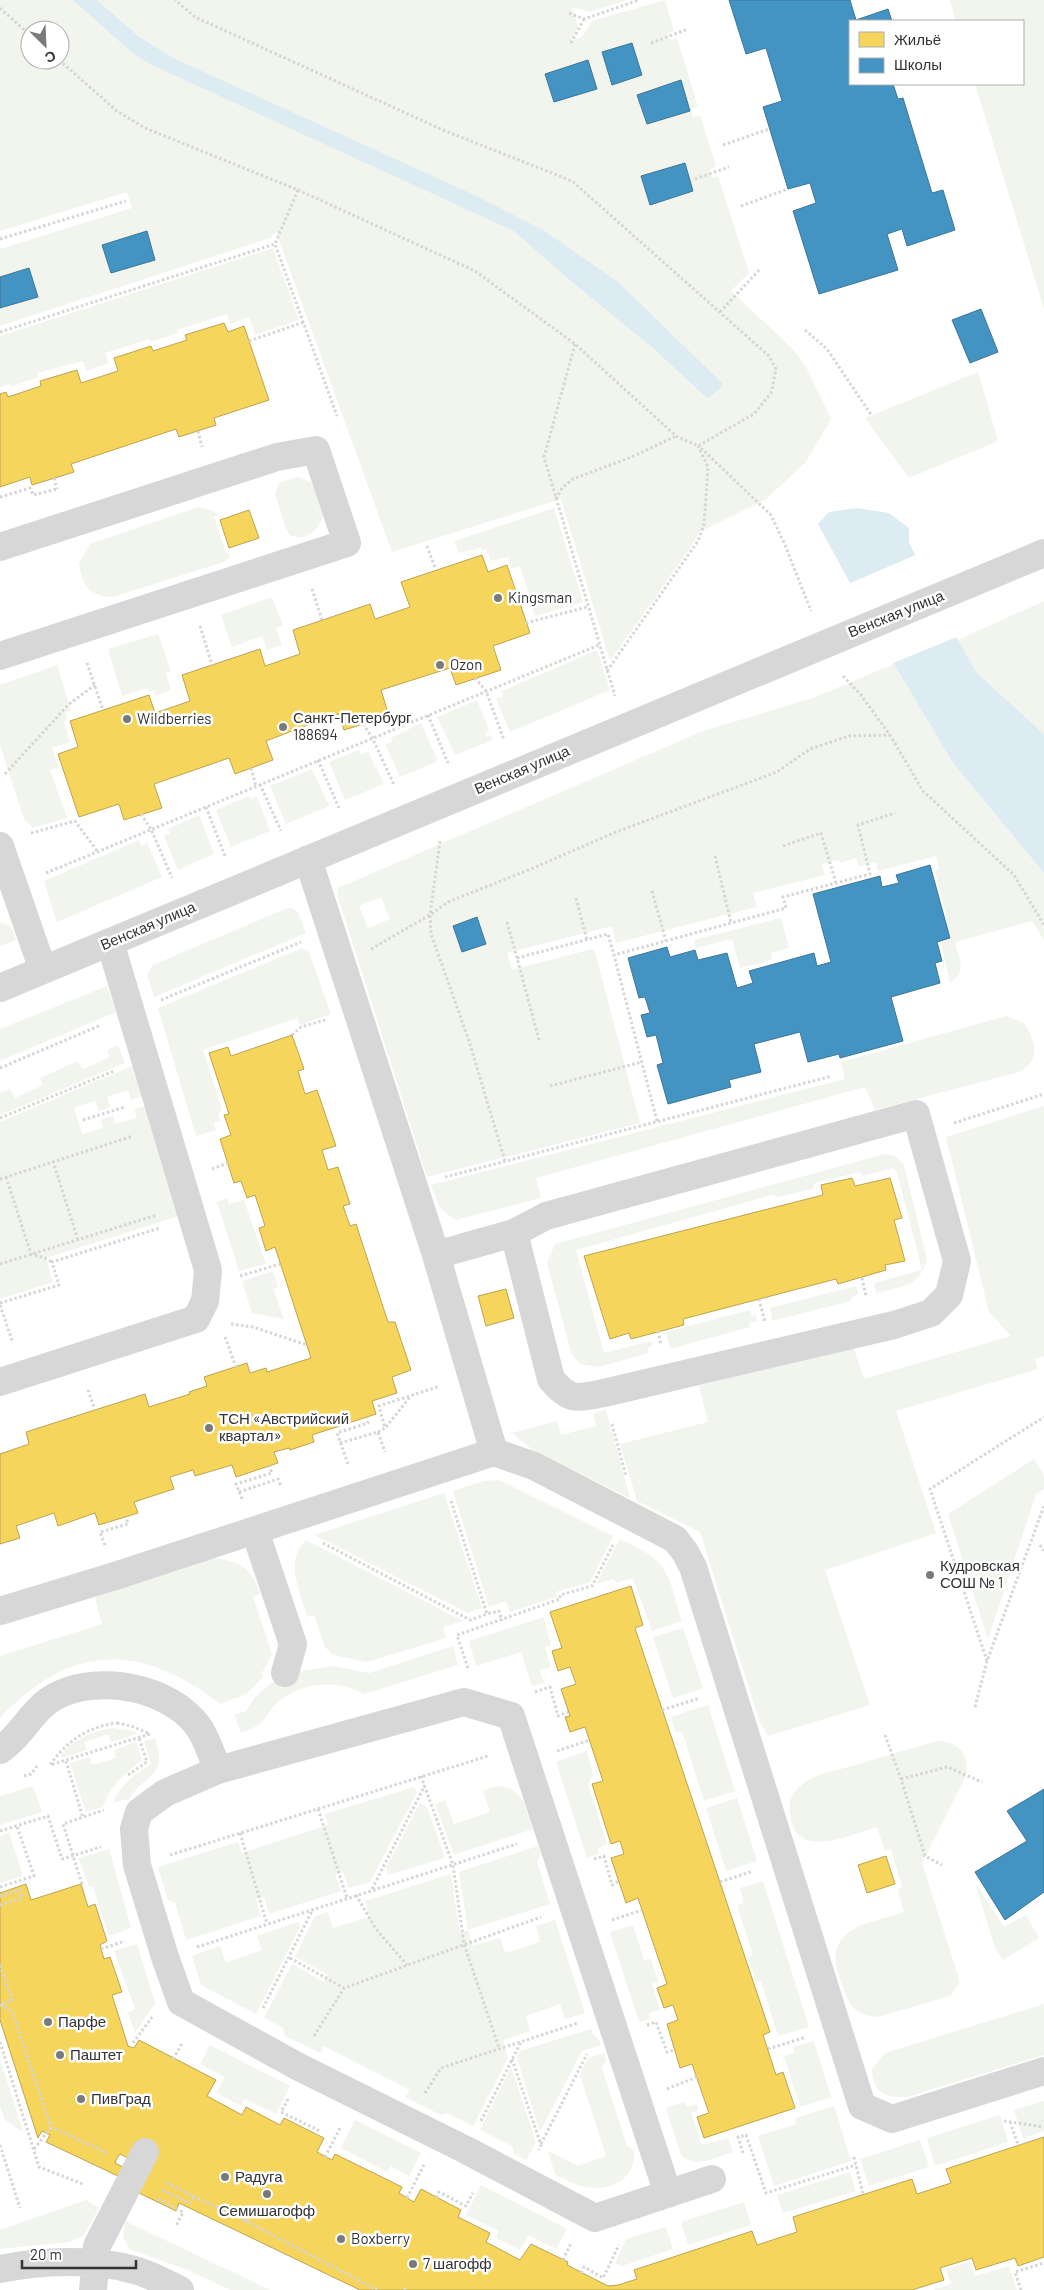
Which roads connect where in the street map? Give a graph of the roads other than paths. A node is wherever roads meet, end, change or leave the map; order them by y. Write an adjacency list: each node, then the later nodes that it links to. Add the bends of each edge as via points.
1 (0, 547): 3 (street, via 277,456 316,450 347,543)
2 (1044, 553): 5 (street, Венская улица)
3 (0, 656)
4 (0, 846): 6 (street)
5 (308, 859): 7 (street, Венская улица); 11 (street)
6 (6, 888): 8 (street)
7 (110, 942): 8 (street, Венская улица); 12 (street, via 208,1270 206,1301 196,1319)
8 (43, 970): 9 (street, Венская улица)
9 (0, 988)
10 (514, 1233): 10 (street, via 546,1216 916,1114 957,1261 949,1295 931,1313 897,1335 574,1398 563,1393 551,1379); 11 (street)
11 (436, 1255): 13 (street)
12 (0, 1382)
13 (494, 1452): 14 (street, via 441,1471 284,1508); 19 (street, via 534,1466 675,1539 685,1552 693,1567 862,2106 892,2119)
14 (255, 1531): 15 (street); 16 (street, via 293,1644)
15 (0, 1611)
16 (285, 1673)
17 (0, 1750): 18 (street, via 14,1741 47,1702 59,1695 89,1685 117,1684 167,1701 192,1719)
18 (218, 1770): 22 (street, via 464,1702 511,1716); 22 (street, via 165,1793 139,1812 134,1829 136,1852 181,2002 297,2066 595,2218)
19 (1044, 2070)
20 (144, 2152): 23 (street, via 97,2246)
21 (712, 2180): 22 (street)
22 (668, 2194)
23 (95, 2262): 24 (street); 25 (street); 26 (street, via 135,2270)
24 (0, 2269)
25 (93, 2290)
26 (180, 2290)

